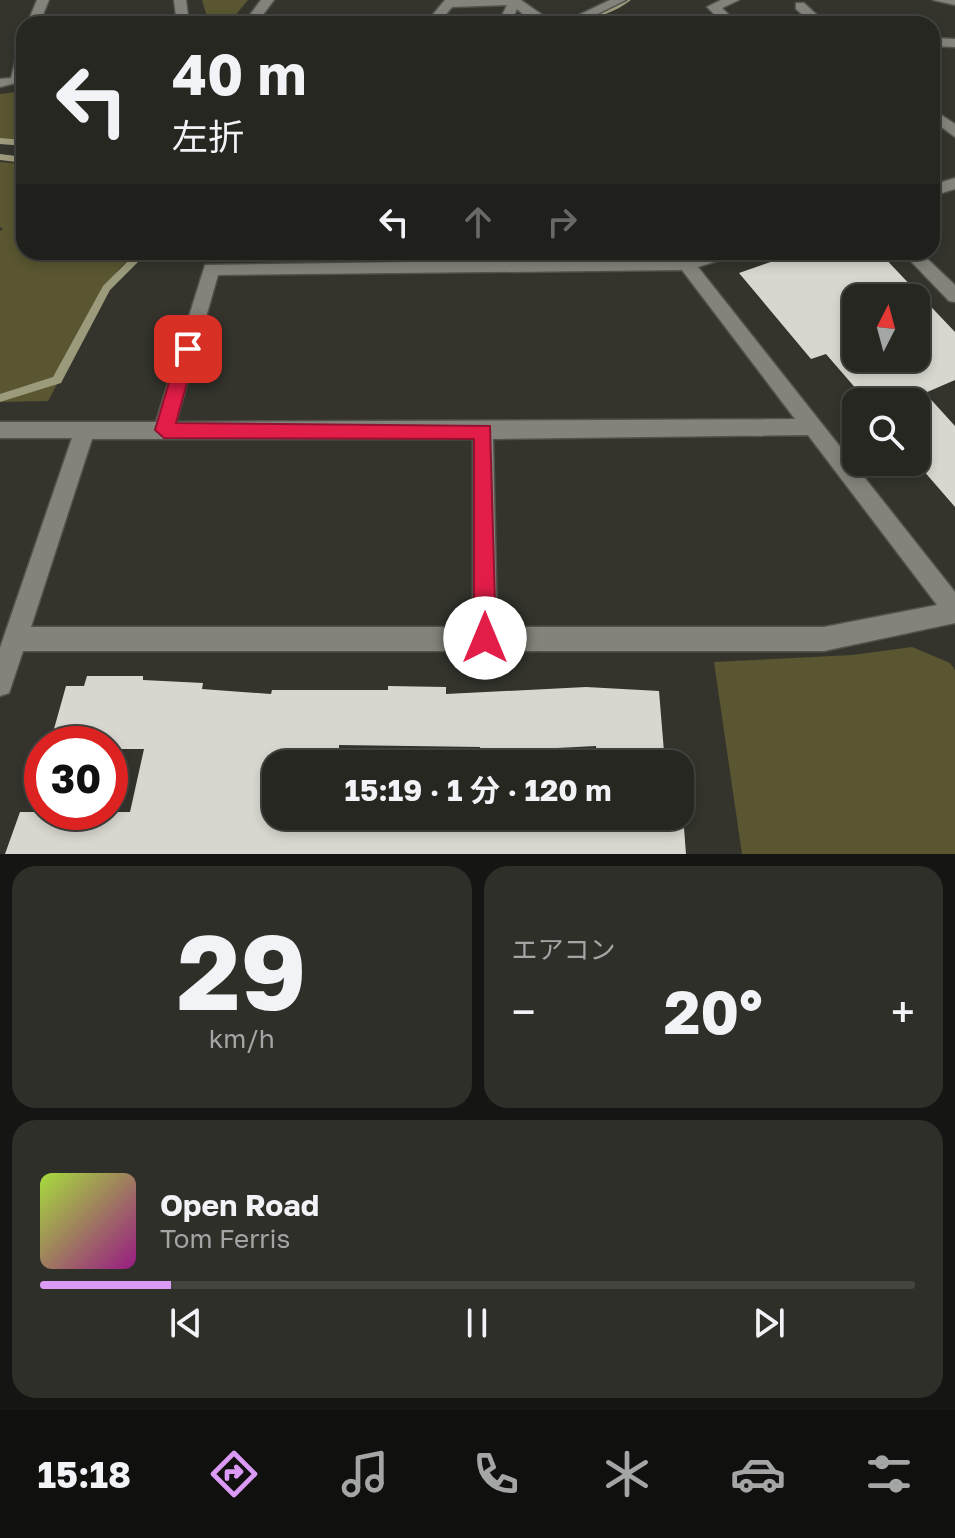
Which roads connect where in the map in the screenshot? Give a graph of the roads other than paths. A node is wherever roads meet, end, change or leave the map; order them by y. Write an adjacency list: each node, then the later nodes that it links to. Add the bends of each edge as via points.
1 (268, 0): 8 (street)
2 (620, 0): 11 (street)
3 (733, 0): 12 (street, via 713,7)
4 (939, 0): 6 (street)
5 (515, 1): 9 (street, via 448,3); 10 (street)
6 (955, 1)
7 (800, 6): 13 (street)
8 (255, 16)
9 (437, 16)
10 (533, 16)
11 (584, 16)
12 (723, 16)
13 (812, 16)
14 (596, 260): 21 (street, via 211,269)
15 (683, 260): 18 (street)
16 (918, 260): 17 (street)
17 (955, 296)
18 (812, 427): 22 (street); 23 (street)
19 (0, 430): 20 (street)
20 (85, 430): 21 (street); 25 (street)
21 (164, 430): 22 (street)
22 (483, 431): 24 (street)
23 (955, 611): 24 (street, via 824,639)
24 (485, 638): 25 (street)
25 (15, 639): 26 (street)
26 (0, 684)

